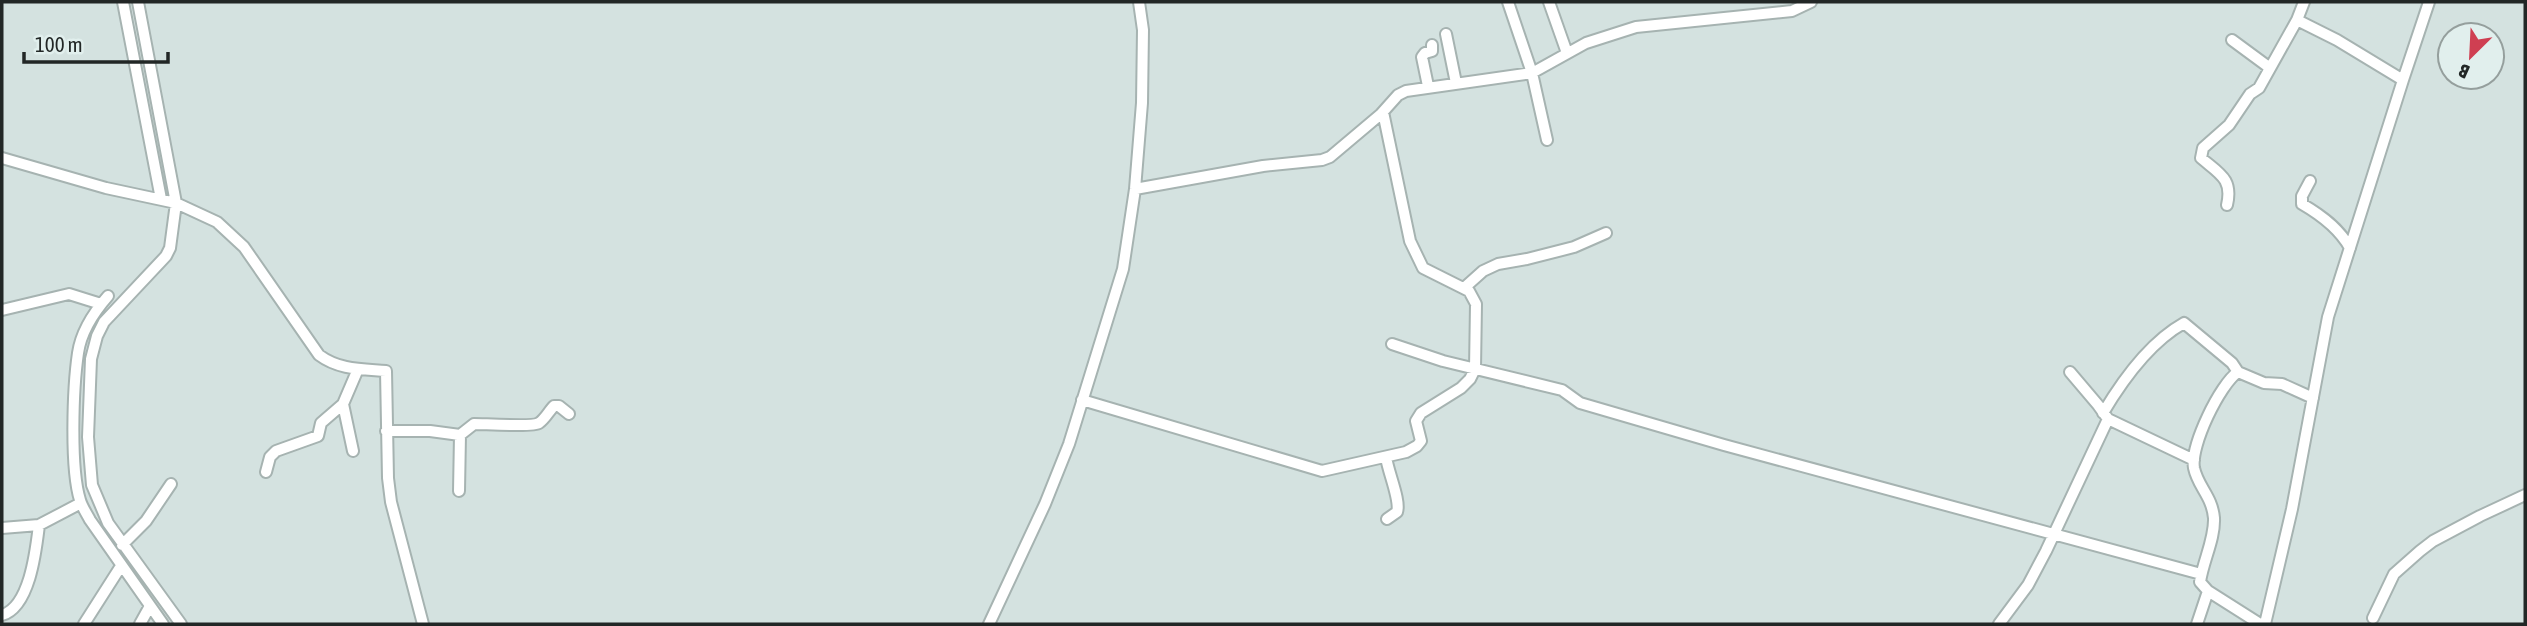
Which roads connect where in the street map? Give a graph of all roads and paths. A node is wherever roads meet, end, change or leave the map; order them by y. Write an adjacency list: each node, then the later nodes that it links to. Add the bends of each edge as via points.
1 (123, 2): 24 (street)
2 (138, 2): 25 (street)
3 (1139, 2): 23 (street, via 1143,79)
4 (1508, 2): 15 (street)
5 (1549, 2): 13 (street)
6 (1811, 2): 13 (street, via 1791,11 1636,27)
7 (2304, 2): 9 (street)
8 (2428, 2): 16 (street)
9 (2297, 20): 14 (street); 16 (street)
10 (1446, 34): 17 (street)
11 (2232, 40): 14 (street)
12 (1432, 45): 18 (street, via 1432,51 1422,57)
13 (1567, 53): 15 (street)
14 (2270, 68): 26 (street, via 2229,125 2201,152 2226,180)
15 (1532, 72): 17 (street); 20 (street)
16 (2403, 79): 28 (street)
17 (1457, 83): 18 (street)
18 (1428, 86): 19 (street, via 1398,95)
19 (1383, 112): 23 (street, via 1322,160); 29 (street, via 1418,261 1430,273)
20 (1546, 140)
21 (2, 158): 24 (street)
22 (2310, 181): 28 (street, via 2302,204 2325,218)
23 (1135, 189): 37 (street, via 1123,269)
24 (161, 199): 25 (street)
25 (177, 203): 32 (street, via 218,222 235,236 319,355 330,363); 55 (street, via 166,256 104,322 91,359 88,437 92,485)
26 (2227, 205)
27 (1605, 233): 29 (street, via 1574,247 1498,264)
28 (2350, 248): 36 (street, via 2328,317)
29 (1464, 288): 33 (street, via 1476,304)
30 (2, 310): 50 (street, via 69,294 104,300 78,352 74,441)
31 (1392, 344): 33 (street)
32 (358, 369): 38 (street); 41 (street, via 386,371)
33 (1475, 369): 44 (street, via 1461,388 1421,413 1416,421 1418,446); 54 (street, via 1562,390 1580,403 1724,445)
34 (2070, 372): 40 (street)
35 (2238, 372): 36 (street); 40 (street, via 2184,323 2133,368); 45 (street, via 2223,388 2195,447)
36 (2313, 398): 70 (street)
37 (1082, 400): 44 (street, via 1322,471); 67 (street, via 1047,499)
38 (343, 404): 43 (street); 46 (street, via 321,423 315,439 276,451)
39 (569, 414): 42 (street, via 554,406 539,424 474,424)
40 (2106, 416): 45 (street); 54 (street)
41 (386, 431): 42 (street); 66 (street, via 395,521)
42 (460, 435): 48 (street)
43 (353, 451)
44 (1386, 457): 51 (street, via 1399,505)
45 (2194, 460): 57 (street, via 2214,520)
46 (266, 472)
47 (171, 484): 55 (street, via 146,521)
48 (459, 491)
49 (2525, 495): 61 (street, via 2432,541 2394,574)
50 (80, 503): 52 (street); 56 (street)
51 (1387, 519)
52 (39, 525): 53 (street); 60 (street, via 31,574 13,608)
53 (2, 528)
54 (2054, 532): 57 (street); 68 (street, via 2028,585)
55 (122, 545): 65 (street)
56 (121, 566): 59 (street); 62 (street)
57 (2201, 573): 58 (street, via 2200,582)
58 (2208, 591): 69 (street); 70 (street)
59 (150, 606): 63 (street); 64 (street)
60 (2, 615)
61 (2373, 618)
62 (84, 624)
63 (140, 624)
64 (163, 624)
65 (181, 624)
66 (423, 624)
67 (989, 624)
68 (1999, 624)
69 (2197, 624)
70 (2263, 624)

